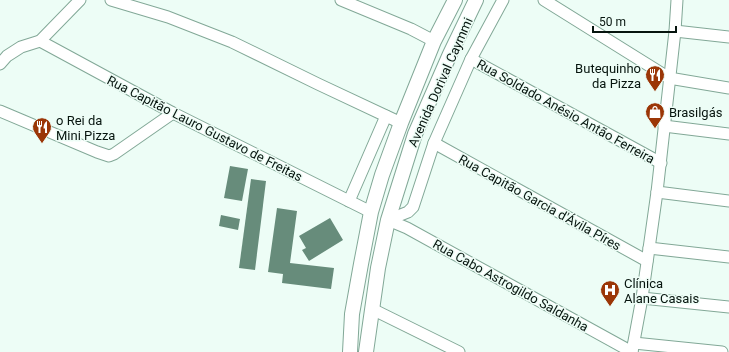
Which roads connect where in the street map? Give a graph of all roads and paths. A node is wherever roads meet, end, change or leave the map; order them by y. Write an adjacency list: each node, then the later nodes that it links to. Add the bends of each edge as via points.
1 (80, 0): 11 (street)
2 (111, 0): 19 (street, via 168,17 232,42)
3 (342, 0): 12 (street)
4 (455, 0): 12 (main road, Avenida Dorival Caymmi)
5 (476, 0): 29 (main road, Avenida Dorival Caymmi, via 415,134)
6 (503, 0): 13 (street)
7 (544, 0): 15 (street)
8 (677, 0): 9 (street)
9 (675, 31): 10 (street); 15 (street)
10 (729, 37)
11 (40, 41): 14 (street, via 21,47); 18 (street, Rua Capitão Lauro Gustavo de Freitas)
12 (434, 41): 20 (main road, Avenida Dorival Caymmi)
13 (471, 59): 23 (street); 24 (street, Rua Soldado Anésio Antão Ferreira)
14 (0, 64)
15 (669, 78): 16 (street); 21 (street)
16 (729, 88)
17 (0, 111): 18 (street, via 109,156)
18 (173, 113): 26 (street, Rua Capitão Lauro Gustavo de Freitas)
19 (386, 116): 20 (street); 26 (street)
20 (401, 123): 28 (main road, Avenida Dorival Caymmi)
21 (664, 126): 22 (street); 24 (street)
22 (729, 134)
23 (434, 143): 29 (street, via 413,206 408,212); 32 (street, Rua Capitão Garcia d'Ávila Píres)
24 (660, 163): 25 (street)
25 (657, 192): 27 (street); 30 (street)
26 (349, 201): 28 (street, Rua Capitão Lauro Gustavo de Freitas)
27 (729, 201)
28 (371, 212): 37 (main road, Avenida Dorival Caymmi, via 352,314)
29 (388, 220): 35 (main road, Avenida Dorival Caymmi); 36 (street, Rua Cabo Astrogildo Saldanha)
30 (649, 248): 31 (street); 32 (street)
31 (729, 256)
32 (647, 261): 33 (street)
33 (642, 298): 34 (street); 36 (street)
34 (729, 307)
35 (372, 309): 38 (main road, Avenida Dorival Caymmi); 39 (street)
36 (633, 349): 40 (street)
37 (350, 352)
38 (366, 352)
39 (459, 352)
40 (722, 352)

